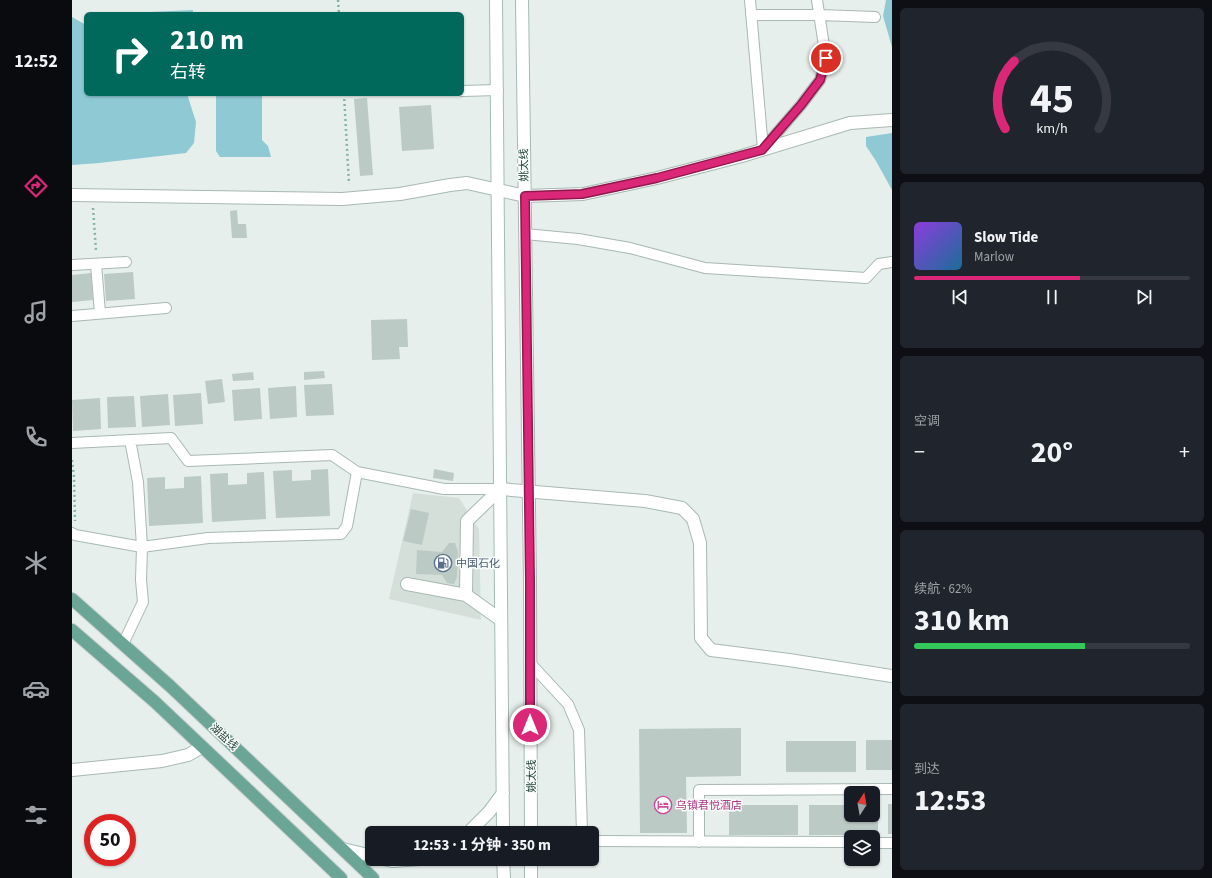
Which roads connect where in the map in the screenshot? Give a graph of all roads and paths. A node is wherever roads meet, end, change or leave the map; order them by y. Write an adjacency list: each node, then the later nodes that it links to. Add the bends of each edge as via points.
1 (338, 0): 6 (path)
2 (496, 0): 10 (main road)
3 (522, 0): 18 (main road, 姚太线)
4 (750, 0): 7 (lane)
5 (817, 0): 8 (lane)
6 (339, 12)
7 (751, 15): 8 (lane); 14 (lane)
8 (819, 15): 9 (lane); 14 (lane, via 826,58 820,80)
9 (875, 17)
10 (498, 90): 11 (lane); 15 (main road)
11 (464, 91)
12 (344, 96): 19 (path)
13 (891, 120): 14 (main road, via 850,123)
14 (762, 150): 18 (main road, via 657,178 582,194)
15 (499, 190): 18 (main road); 19 (main road, via 467,183); 32 (main road)
16 (72, 195): 17 (main road)
17 (92, 195): 19 (main road); 23 (path)
18 (525, 196): 20 (main road, 姚太线)
19 (350, 199)
20 (525, 234): 22 (lane, via 578,239 630,248 705,268 866,278 879,264); 33 (main road, 姚太线)
21 (126, 262): 23 (lane)
22 (892, 262)
23 (96, 264): 24 (lane); 26 (lane)
24 (72, 265)
25 (166, 308): 26 (lane)
26 (100, 313): 27 (lane)
27 (72, 316)
28 (130, 440): 29 (lane); 31 (lane, via 171,438 188,461 332,455); 35 (lane, via 138,482)
29 (72, 443)
30 (72, 460): 34 (path)
31 (357, 472): 32 (lane, via 444,489); 35 (lane, via 346,526 341,534 208,538)
32 (500, 489): 33 (main road); 37 (main road, via 466,521); 39 (main road)
33 (529, 491): 42 (main road, 姚太线); 43 (main road, via 645,501 682,508 693,519 700,543 701,638 711,650)
34 (74, 534): 35 (lane)
35 (142, 547): 41 (lane, via 143,602)
36 (407, 584): 37 (main road)
37 (466, 595): 39 (main road)
38 (72, 599): 41 (main road, 湖盐线)
39 (501, 620): 47 (main road)
40 (72, 630): 44 (main road, 湖盐线, via 155,702)
41 (123, 644): 57 (main road, 湖盐线)
42 (530, 663): 50 (main road, 姚太线); 51 (lane, via 568,704 579,730)
43 (892, 676)
44 (202, 747): 45 (main road, via 188,755 162,761); 61 (main road, 湖盐线)
45 (72, 770)
46 (892, 789): 53 (lane, via 699,790)
47 (503, 793): 48 (main road); 49 (main road)
48 (475, 826)
49 (503, 826)
50 (531, 826)
51 (582, 826)
52 (599, 841): 53 (lane)
53 (699, 842): 54 (lane)
54 (844, 842)
55 (880, 843): 56 (lane)
56 (892, 843)
57 (343, 849): 58 (main road); 62 (main road, 湖盐线)
58 (365, 854)
59 (503, 866): 63 (main road)
60 (531, 866): 64 (main road)
61 (341, 878)
62 (373, 878)
63 (504, 878)
64 (531, 878)

